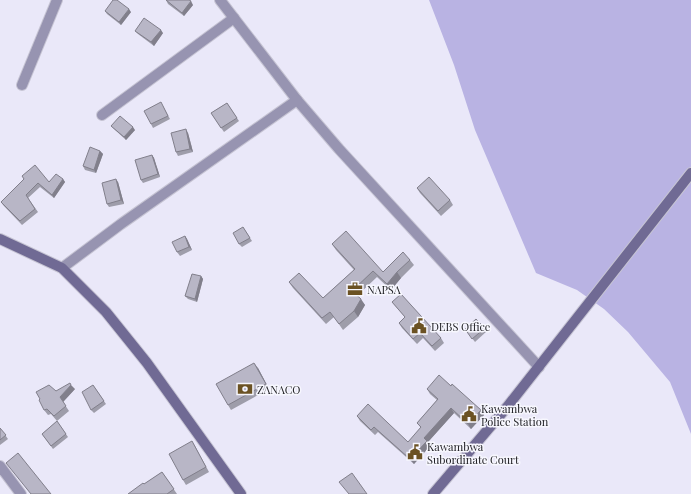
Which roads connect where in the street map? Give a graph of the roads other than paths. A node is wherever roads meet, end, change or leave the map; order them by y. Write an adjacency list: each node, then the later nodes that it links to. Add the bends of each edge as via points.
1 (57, 0): 4 (street)
2 (220, 0): 3 (street)
3 (234, 18): 5 (street); 6 (street)
4 (22, 86)
5 (297, 100): 9 (street); 10 (street)
6 (102, 115)
7 (691, 173): 10 (main road)
8 (0, 239): 9 (main road)
9 (62, 268): 13 (main road, via 106,312 147,363)
10 (539, 367): 14 (main road)
11 (0, 466): 12 (street)
12 (21, 494)
13 (241, 494)
14 (433, 494)

